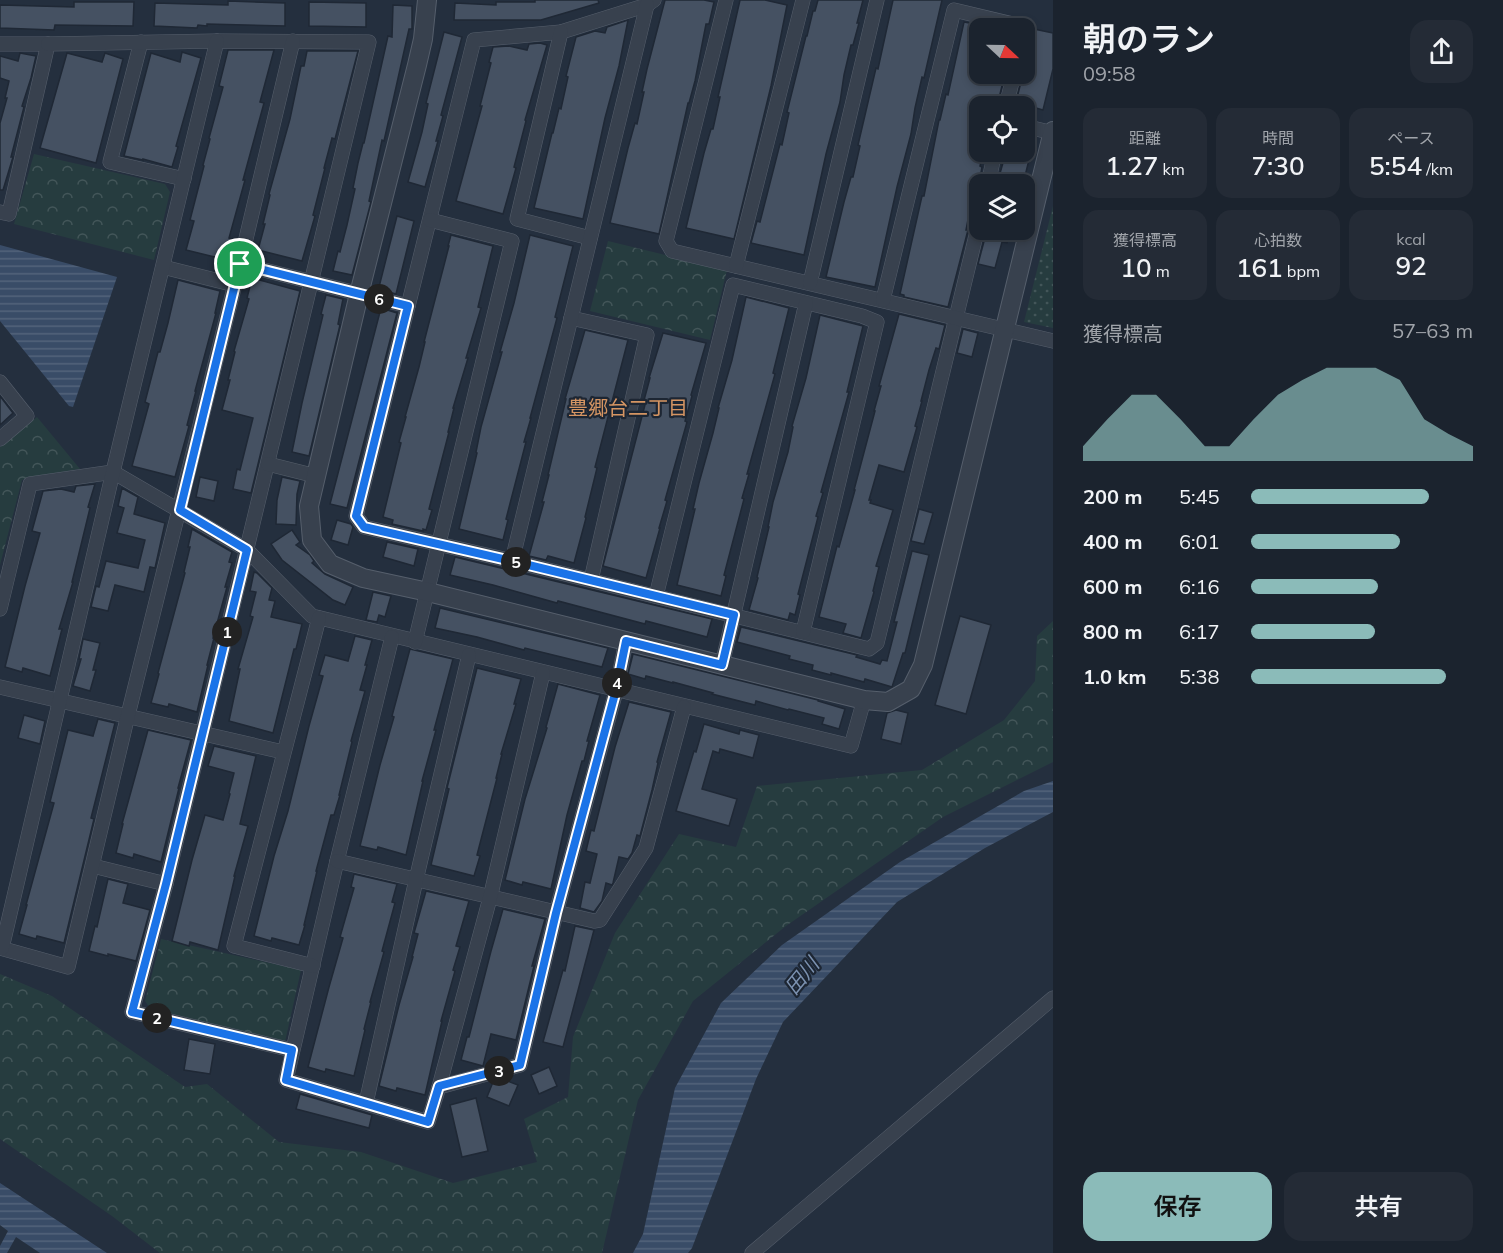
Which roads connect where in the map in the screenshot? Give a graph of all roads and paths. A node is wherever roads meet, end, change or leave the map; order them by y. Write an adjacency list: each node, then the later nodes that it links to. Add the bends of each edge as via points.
1 (427, 0): 26 (street, via 417,65)
2 (726, 0): 21 (street, via 666,241 672,250)
3 (803, 0): 21 (street)
4 (878, 0): 24 (street)
5 (651, 2): 7 (street); 18 (street)
6 (987, 18): 27 (street, via 954,10)
7 (561, 32): 17 (street, via 474,40); 18 (street, via 517,219)
8 (217, 41): 9 (street); 10 (street); 15 (street)
9 (293, 41): 20 (street); 23 (street, via 369,42)
10 (141, 42): 12 (street); 15 (street, via 110,162)
11 (0, 44): 12 (street)
12 (48, 44): 16 (street, via 9,214)
13 (1035, 128): 14 (street)
14 (1053, 132): 32 (street)
15 (184, 179): 22 (street)
16 (0, 212)
17 (430, 220): 29 (street); 40 (street, via 512,241)
18 (590, 238): 30 (street)
19 (975, 240): 31 (street)
20 (240, 264): 23 (street); 25 (street)
21 (736, 266): 24 (street)
22 (163, 267): 25 (street); 37 (street)
23 (312, 282): 26 (street); 36 (street)
24 (810, 283): 27 (street)
25 (234, 285): 39 (street)
26 (359, 294): 29 (street); 38 (street)
27 (883, 300): 31 (street)
28 (806, 303): 45 (street, via 734,285); 47 (street); 49 (street, via 877,322)
29 (408, 306): 40 (street, via 356,516 364,527)
30 (571, 318): 42 (street); 43 (street, via 647,335)
31 (956, 318): 32 (street); 49 (street, via 877,643 868,649)
32 (1005, 330): 33 (street); 59 (street, via 923,665 911,689 888,702)
33 (1053, 341)
34 (0, 382): 35 (street, via 27,416)
35 (0, 439)
36 (268, 464): 38 (street); 41 (street)
37 (113, 472): 39 (street); 46 (street, via 30,484); 58 (street)
38 (316, 476): 44 (street, via 309,506 312,540 330,564 363,578)
39 (180, 510): 41 (street); 61 (street)
40 (440, 545): 42 (street); 44 (street)
41 (247, 550): 48 (street, via 312,616); 62 (street)
42 (512, 561): 43 (street)
43 (591, 580): 45 (street)
44 (428, 592): 51 (street); 52 (street)
45 (656, 596): 47 (street)
46 (0, 609)
47 (734, 615): 49 (street); 54 (street)
48 (319, 618): 50 (street); 63 (street)
49 (803, 632)
50 (392, 637): 52 (street); 64 (street)
51 (626, 641): 54 (street); 57 (street)
52 (415, 642): 53 (street)
53 (469, 655): 55 (street); 66 (street)
54 (722, 665): 59 (street)
55 (543, 673): 57 (street); 68 (street)
56 (0, 687): 58 (street)
57 (616, 690): 60 (street); 69 (street)
58 (60, 700): 61 (street); 70 (street)
59 (864, 700): 60 (street, via 851,746)
60 (684, 707): 69 (street, via 646,848 600,920)
61 (128, 715): 62 (street); 65 (street)
62 (202, 733): 63 (street); 67 (street)
63 (283, 752): 71 (street, via 234,946)
64 (337, 861): 66 (street); 71 (street)
65 (93, 866): 67 (street); 70 (street, via 68,967)
66 (416, 880): 68 (street); 75 (street)
67 (166, 884): 73 (street, via 132,1012)
68 (490, 898): 69 (street); 74 (street)
69 (556, 913): 74 (street, via 520,1065)
70 (1, 948)
71 (313, 966): 73 (street)
72 (1053, 998): 76 (street)
73 (292, 1050): 75 (street, via 286,1080)
74 (439, 1086): 75 (street, via 428,1122)
75 (366, 1103)
76 (752, 1253)

